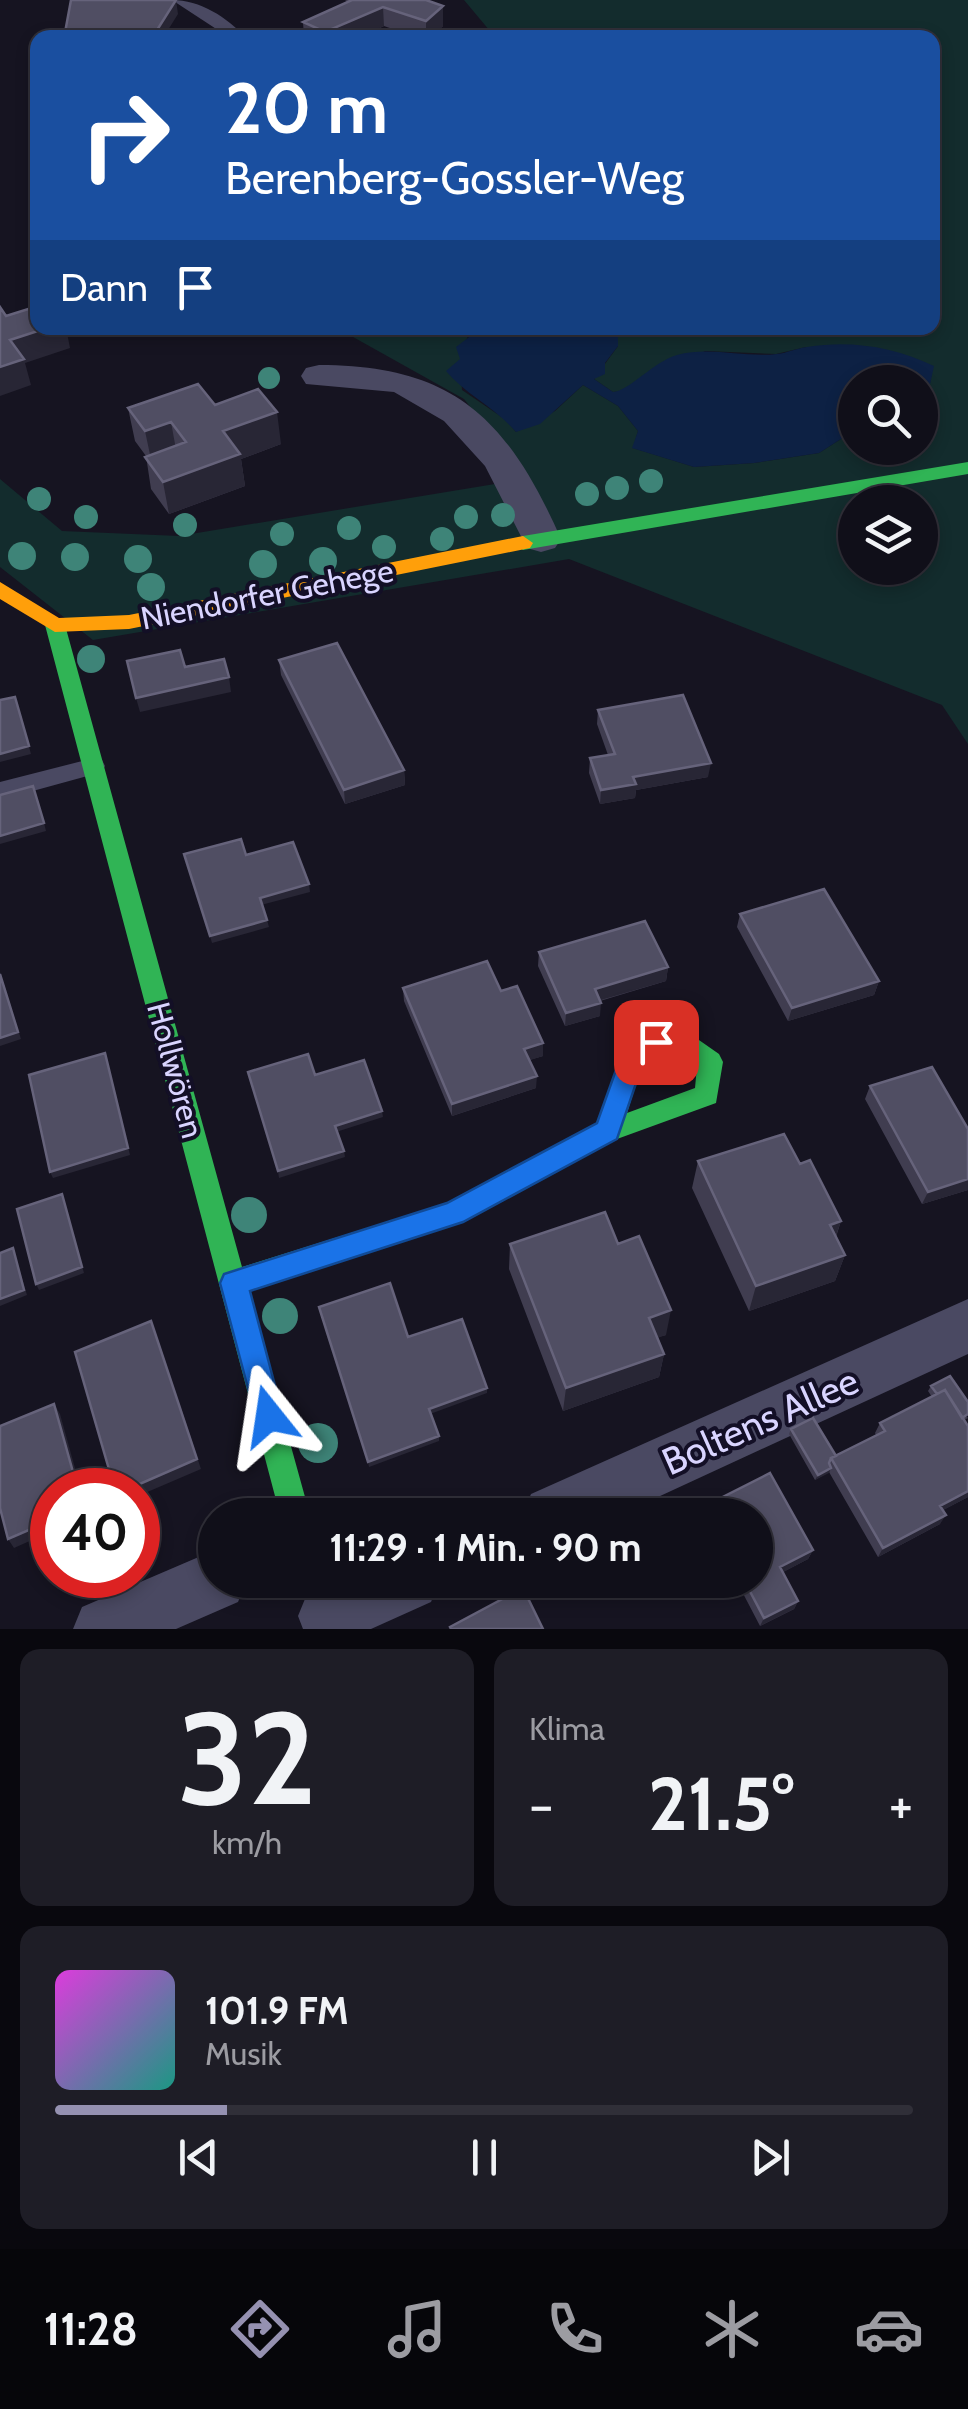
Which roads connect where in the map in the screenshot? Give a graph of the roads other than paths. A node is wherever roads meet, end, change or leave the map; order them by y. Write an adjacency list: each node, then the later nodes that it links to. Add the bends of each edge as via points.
1 (179, 0): 2 (lane)
2 (230, 30)
3 (319, 376): 5 (street, via 378,378 422,392 459,414 510,474)
4 (968, 468): 5 (street, Niendorfer Gehege)
5 (542, 539): 7 (street, Niendorfer Gehege, via 129,622)
6 (2, 594): 7 (street)
7 (55, 626): 8 (street, Hollwören)
8 (94, 766): 9 (lane); 11 (street, Hollwören)
9 (0, 792)
10 (608, 1131): 10 (street, via 707,1096 710,1062 676,1035 635,1050); 11 (street, via 453,1214)
11 (234, 1283): 13 (street, Hollwören)
12 (968, 1326): 14 (street, Boltens Allee)
13 (291, 1498)
14 (589, 1498)
15 (198, 1588): 18 (street)
16 (356, 1598): 17 (street)
17 (326, 1608)
18 (104, 1629)

